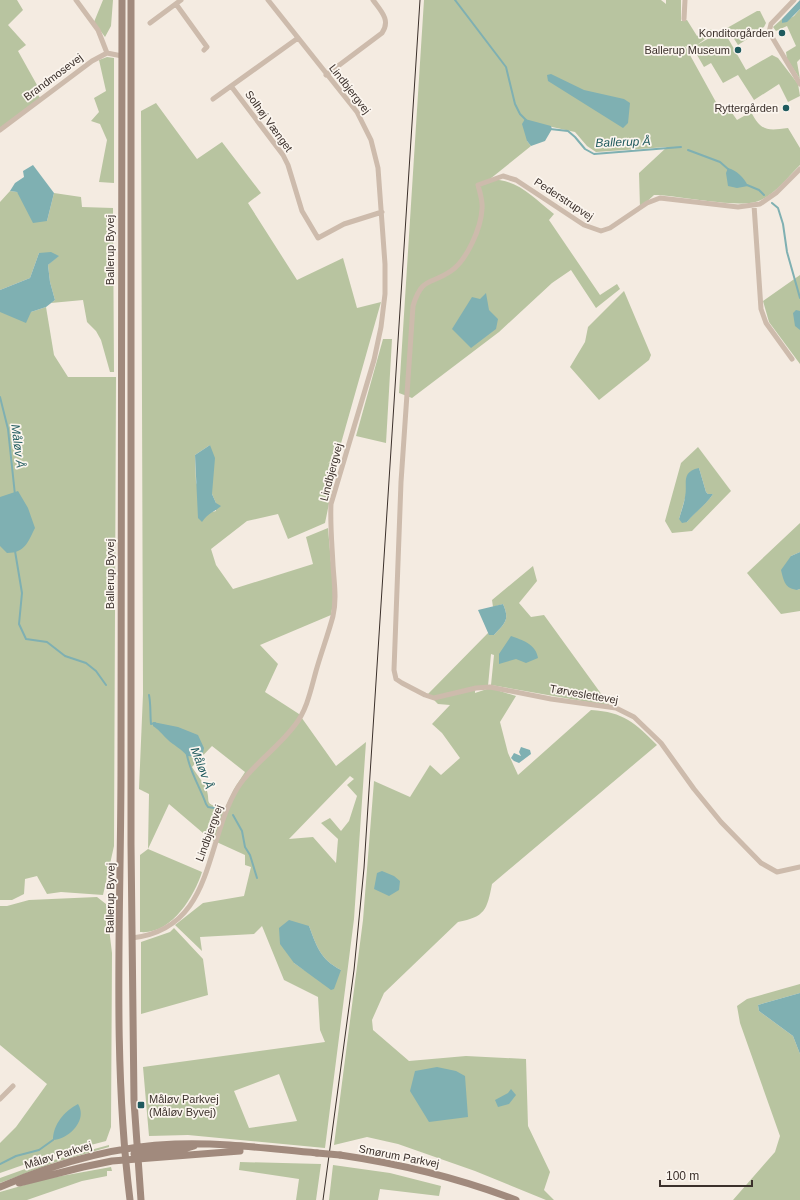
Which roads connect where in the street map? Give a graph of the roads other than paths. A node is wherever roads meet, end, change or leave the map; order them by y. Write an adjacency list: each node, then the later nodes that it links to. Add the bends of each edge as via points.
1 (76, 0): 14 (street, via 98,30)
2 (122, 0): 15 (main road, Ballerup Byvej)
3 (131, 0): 27 (main road, Ballerup Byvej)
4 (182, 0): 9 (street)
5 (268, 0): 12 (street, Lindbjergvej)
6 (373, 0): 16 (street, via 385,16 386,28)
7 (685, 0): 10 (street)
8 (794, 0): 17 (street, via 771,24 769,32)
9 (176, 4): 11 (street); 13 (street, via 207,48)
10 (684, 19)
11 (150, 23)
12 (298, 38): 16 (street, Lindbjergvej); 18 (street, Solhøj Vænget)
13 (204, 50)
14 (107, 53): 15 (street); 20 (street, Brandmosevej, via 92,60)
15 (122, 56): 30 (main road, Ballerup Byvej, via 121,841 118,1033)
16 (326, 75): 23 (street, Lindbjergvej, via 358,112 365,126 378,168)
17 (800, 84)
18 (231, 86): 19 (street, Solhøj Vænget); 23 (street, Solhøj Vænget, via 283,155 302,211 318,238 344,224)
19 (212, 99)
20 (0, 130)
21 (800, 169): 22 (street, Pederstrupvej, via 771,197)
22 (754, 205): 24 (street, via 761,309 766,323); 25 (street, Pederstrupvej, via 738,207 660,198 647,202 610,228 601,231 584,225 516,180 503,176 478,185 482,208 480,221 466,254 450,272 421,287 413,306 398,542 394,670)
23 (382, 212): 27 (street, Lindbjergvej, via 385,287 381,327 374,360 331,504 334,609 308,698 296,724 256,764 238,788 227,810 200,888 185,913 160,932)
24 (792, 359)
25 (396, 678): 26 (street, Tørveslettevej, via 434,698 490,687 616,708 634,717 661,743 721,822 761,863 777,872)
26 (800, 868)
27 (132, 938): 32 (main road, Ballerup Byvej, via 132,1029)
28 (13, 1086): 29 (street)
29 (0, 1099)
30 (124, 1148): 32 (main road, Måløv Parkvej); 33 (main road, Ballerup Byvej); 34 (main road, Måløv Parkvej, via 55,1165)
31 (274, 1150): 32 (main road, Smørum Parkvej); 32 (main road, Smørum Parkvej, via 176,1144); 37 (main road, Smørum Parkvej, bridge, via 383,1161 474,1184)
32 (137, 1153): 33 (main road, Måløv Parkvej); 36 (main road, Ballerup Byvej)
33 (125, 1160): 34 (main road, Måløv Parkvej, via 83,1167); 35 (main road, Ballerup Byvej)
34 (0, 1187)
35 (130, 1200)
36 (141, 1200)
37 (516, 1200)

